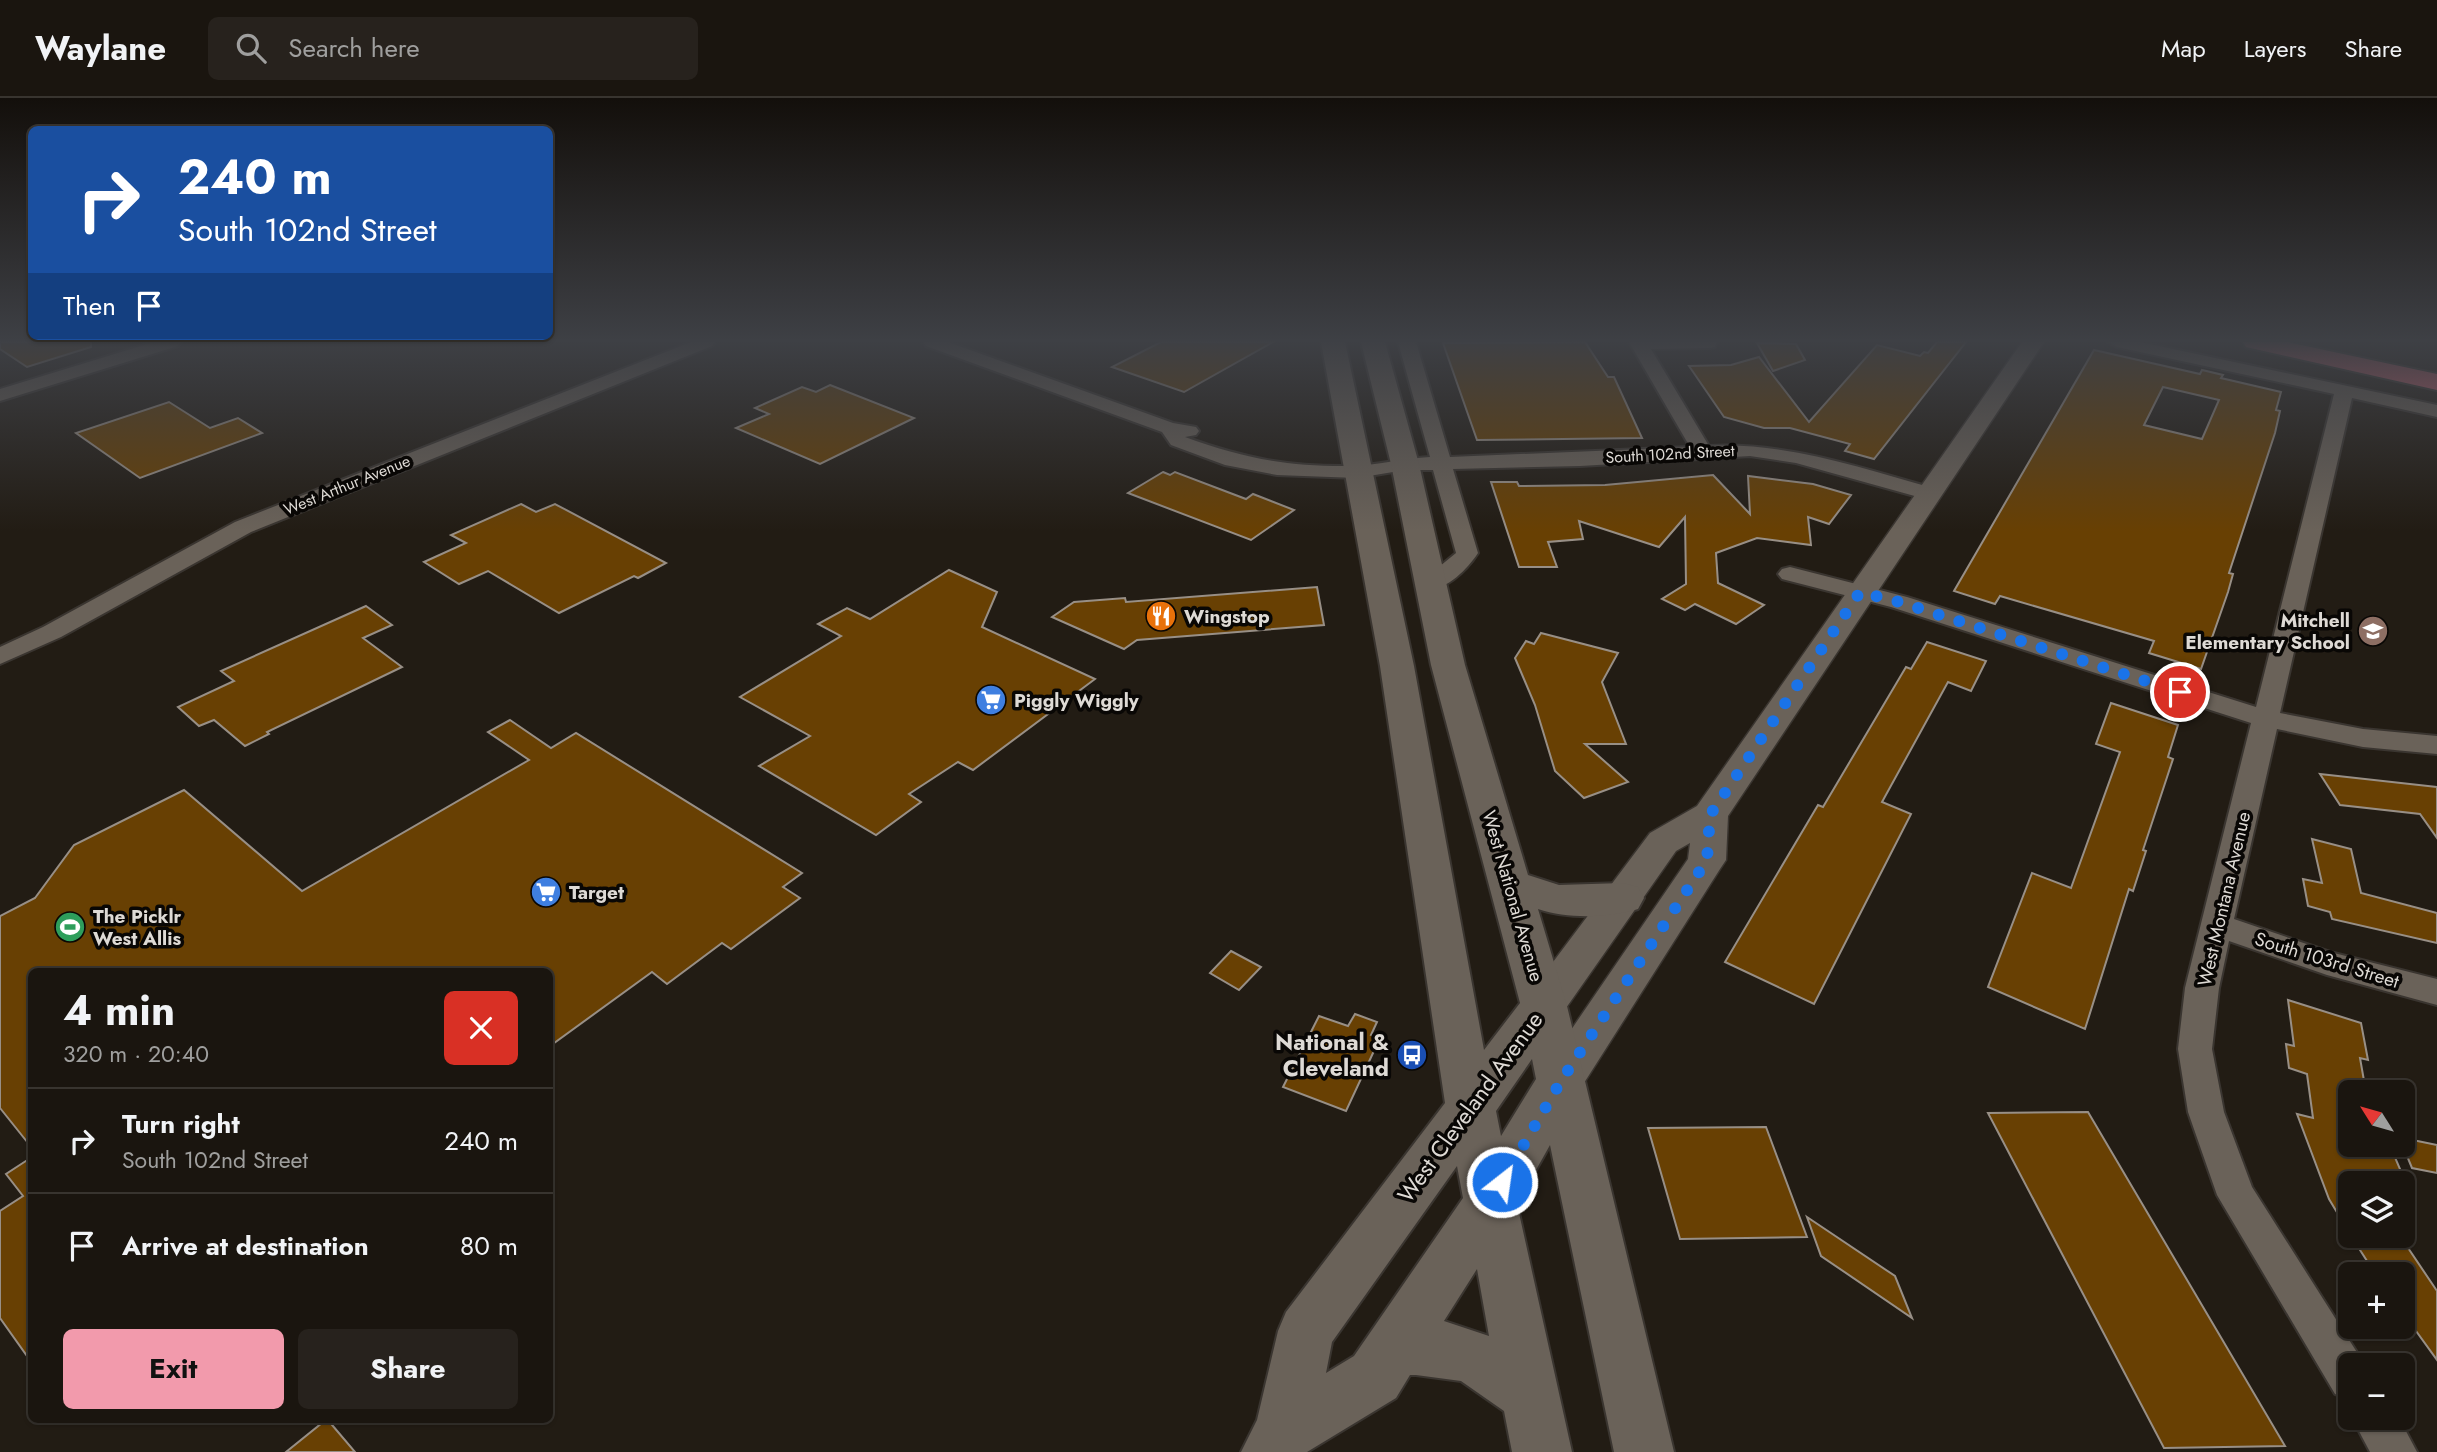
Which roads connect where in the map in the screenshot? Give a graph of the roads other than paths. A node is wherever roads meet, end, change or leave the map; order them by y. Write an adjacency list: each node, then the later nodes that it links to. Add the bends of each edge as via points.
1 (548, 405): 19 (street, West Arthur Avenue, via 243,527)
2 (1107, 405): 14 (street, South 102nd Street, via 1170,428 1178,441 1232,461 1278,469)
3 (1345, 405): 14 (main road)
4 (1390, 405): 13 (main road, West National Avenue)
5 (1425, 405): 12 (street)
6 (1675, 405): 11 (street)
7 (1990, 405): 15 (street, West Cleveland Avenue)
8 (2340, 405): 20 (street, West Montana Avenue)
9 (2411, 405): 10 (street)
10 (2437, 411)
11 (1702, 451): 12 (street, South 102nd Street, via 1580,460); 15 (street, South 102nd Street, via 1750,450 1798,457)
12 (1442, 462): 13 (street, South 102nd Street); 17 (street, via 1467,553)
13 (1405, 464): 14 (street, South 102nd Street); 17 (main road, West National Avenue)
14 (1356, 465): 29 (main road, via 1397,666)
15 (1929, 494): 18 (street, West Cleveland Avenue)
16 (1790, 574): 18 (street)
17 (1430, 584): 23 (main road, West National Avenue)
18 (1860, 592): 20 (street); 22 (street, West Cleveland Avenue)
19 (0, 656)
20 (2266, 719): 21 (street, via 2363,738); 25 (street, West Montana Avenue)
21 (2437, 745)
22 (1710, 815): 24 (street, West Cleveland Avenue, via 1663,842); 28 (street, West Cleveland Avenue, via 1707,860)
23 (1510, 885): 24 (main road, via 1559,900); 27 (main road, West National Avenue)
24 (1623, 898): 27 (street, West Cleveland Avenue)
25 (2217, 925): 26 (street, South 103rd Street, via 2327,963); 32 (street, West Montana Avenue, via 2202,988 2195,1049 2206,1112 2236,1195)
26 (2437, 992)
27 (1544, 1006): 28 (main road, West National Avenue); 29 (main road, West Cleveland Avenue)
28 (1561, 1081): 30 (main road, West Cleveland Avenue); 37 (main road, West National Avenue)
29 (1470, 1107): 30 (main road); 35 (main road, West Cleveland Avenue, via 1306,1331)
30 (1490, 1202): 31 (main road, West Cleveland Avenue); 33 (main road)
31 (1394, 1348): 33 (main road, via 1428,1345 1454,1349 1494,1366); 35 (main road, West Cleveland Avenue, via 1374,1377)
32 (2338, 1360)
33 (1530, 1394): 36 (main road)
34 (2381, 1430): 38 (street)
35 (1277, 1442)
36 (1542, 1452)
37 (1644, 1452)
38 (2395, 1452)

